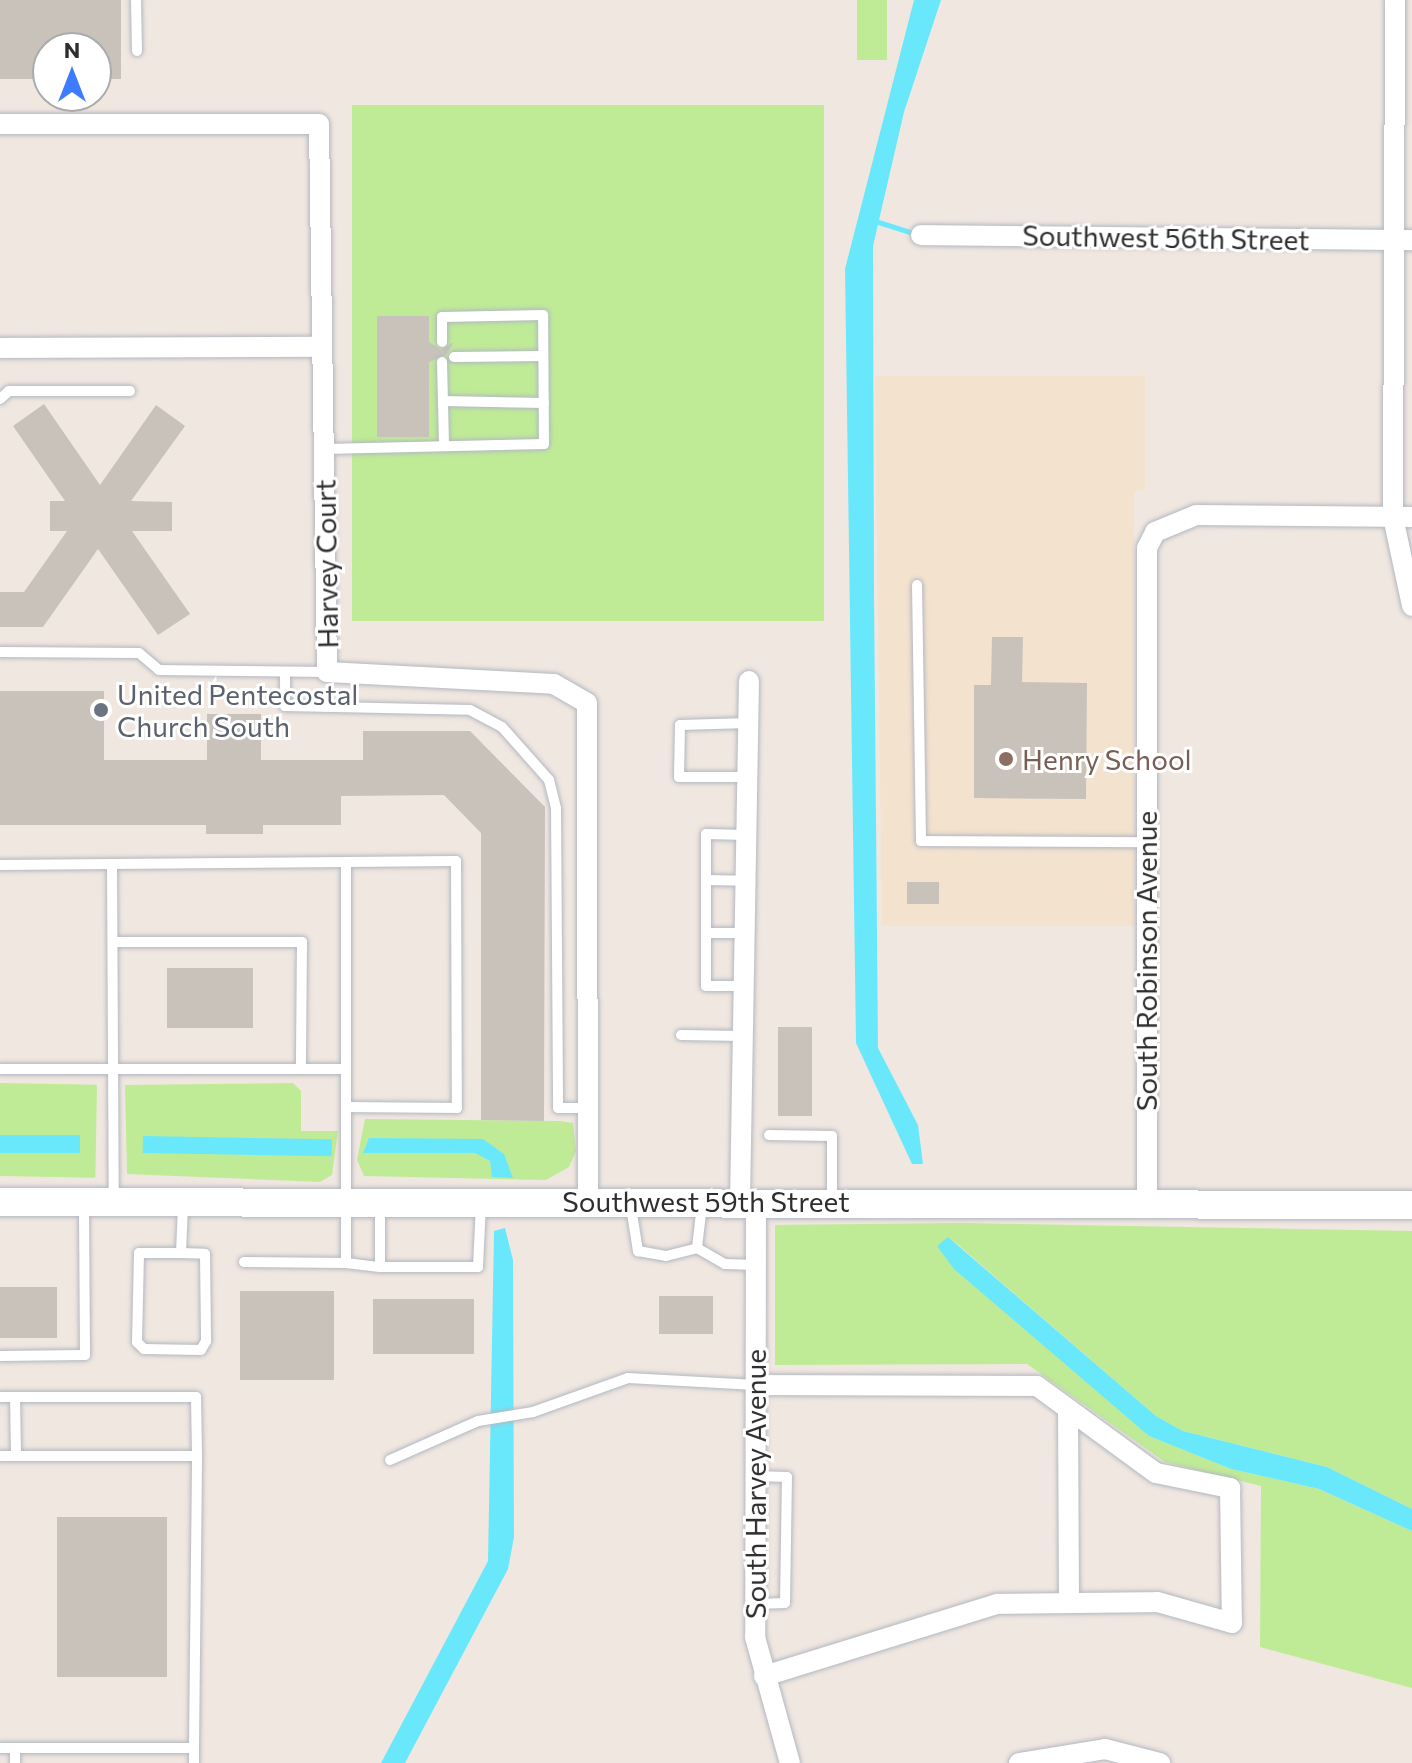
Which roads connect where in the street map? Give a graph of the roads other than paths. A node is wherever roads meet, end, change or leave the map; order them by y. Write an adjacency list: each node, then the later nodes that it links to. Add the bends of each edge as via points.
1 (136, 0): 3 (lane)
2 (1395, 0): 6 (street)
3 (137, 51)
4 (0, 124): 9 (street, Harvey Court, via 319,124)
5 (921, 235): 6 (street, Southwest 56th Street)
6 (1389, 240): 7 (street, Southwest 56th Street); 20 (street)
7 (1412, 240)
8 (442, 342): 11 (lane, via 442,317 543,315)
9 (322, 347): 10 (street); 19 (street, Harvey Court)
10 (0, 348)
11 (543, 356): 12 (lane); 17 (lane)
12 (454, 357)
13 (442, 362): 16 (lane)
14 (130, 391): 15 (lane, via 9,391)
15 (0, 399)
16 (443, 401): 17 (lane); 18 (lane)
17 (544, 403): 18 (lane, via 544,444)
18 (444, 446): 19 (lane)
19 (324, 449): 25 (street, Harvey Court)
20 (1403, 517): 22 (street); 30 (street, South Robinson Avenue, via 1196,515 1155,532 1145,570)
21 (917, 585): 30 (lane, via 921,841)
22 (1412, 606)
23 (0, 652): 24 (lane, via 139,653 159,670)
24 (285, 672): 25 (lane); 47 (lane, via 285,706 470,710 502,727 549,780 556,808 558,1108)
25 (327, 672): 47 (street, Harvey Court, via 554,684 587,703)
26 (749, 681): 27 (street, South Harvey Avenue)
27 (748, 723): 28 (street, South Harvey Avenue); 28 (lane, via 680,725 679,777)
28 (747, 777): 29 (street, South Harvey Avenue)
29 (746, 835): 34 (lane, via 706,834); 35 (street, South Harvey Avenue)
30 (1146, 842): 55 (street, South Robinson Avenue)
31 (346, 862): 32 (lane); 45 (lane); 46 (lane, via 456,861 457,1108)
32 (112, 864): 33 (lane); 38 (lane)
33 (0, 865)
34 (706, 880): 35 (lane); 36 (lane)
35 (745, 881): 37 (street, South Harvey Avenue)
36 (706, 933): 37 (lane); 39 (lane, via 706,986)
37 (744, 933): 39 (street, South Harvey Avenue)
38 (113, 942): 43 (lane); 44 (lane, via 302,942)
39 (743, 986): 41 (street, South Harvey Avenue)
40 (681, 1035): 41 (lane)
41 (742, 1036): 53 (street, South Harvey Avenue)
42 (0, 1069): 43 (lane)
43 (113, 1069): 44 (lane); 60 (lane)
44 (301, 1069): 45 (lane)
45 (346, 1069): 46 (lane)
46 (346, 1107): 57 (lane)
47 (589, 1108): 50 (street, Harvey Court)
48 (769, 1135): 54 (lane, via 832,1136)
49 (481, 1201): 50 (main road, Southwest 59th Street); 58 (main road, Southwest 59th Street); 68 (lane, via 478,1267)
50 (588, 1201): 51 (main road, Southwest 59th Street)
51 (631, 1201): 52 (main road, Southwest 59th Street); 63 (lane, via 638,1251 666,1256)
52 (702, 1201): 53 (main road, Southwest 59th Street); 63 (lane)
53 (748, 1201): 54 (main road, Southwest 59th Street); 67 (street, South Harvey Avenue)
54 (832, 1201): 55 (main road, Southwest 59th Street)
55 (1147, 1201): 62 (main road, Southwest 59th Street)
56 (0, 1202): 59 (main road, Southwest 59th Street)
57 (346, 1202): 58 (main road, Southwest 59th Street); 61 (main road, Southwest 59th Street); 66 (lane)
58 (380, 1202): 68 (lane)
59 (84, 1203): 60 (main road, Southwest 59th Street); 69 (lane, via 85,1355)
60 (114, 1203): 61 (main road, Southwest 59th Street)
61 (183, 1203): 64 (lane)
62 (1412, 1205)
63 (697, 1248): 67 (lane, via 725,1264)
64 (181, 1253): 64 (lane, via 139,1253 137,1342 144,1349 201,1350 206,1341 205,1254)
65 (244, 1262): 66 (lane)
66 (346, 1263): 68 (lane)
67 (756, 1265): 70 (street, South Harvey Avenue)
68 (380, 1267)
69 (0, 1356)
70 (756, 1385): 73 (street, via 1037,1386); 77 (lane, via 628,1378 533,1412 478,1421); 78 (street, South Harvey Avenue)
71 (0, 1397): 72 (lane)
72 (15, 1397): 75 (lane); 76 (lane, via 196,1397)
73 (1068, 1409): 79 (street); 79 (street, via 1156,1473 1230,1488 1232,1623 1158,1602)
74 (0, 1456): 75 (lane)
75 (16, 1456): 76 (lane)
76 (197, 1456): 84 (lane)
77 (390, 1460)
78 (755, 1476): 80 (street, South Harvey Avenue); 80 (lane, via 787,1477 785,1603)
79 (1069, 1602): 81 (street, via 997,1604)
80 (755, 1604): 81 (street, South Harvey Avenue)
81 (764, 1676): 88 (street, South Harvey Avenue)
82 (0, 1748): 83 (lane)
83 (15, 1748): 84 (lane); 86 (lane)
84 (194, 1748): 87 (lane)
85 (1071, 1756): 89 (street); 90 (street)
86 (15, 1763)
87 (194, 1763)
88 (790, 1763)
89 (1019, 1763)
90 (1160, 1763)

